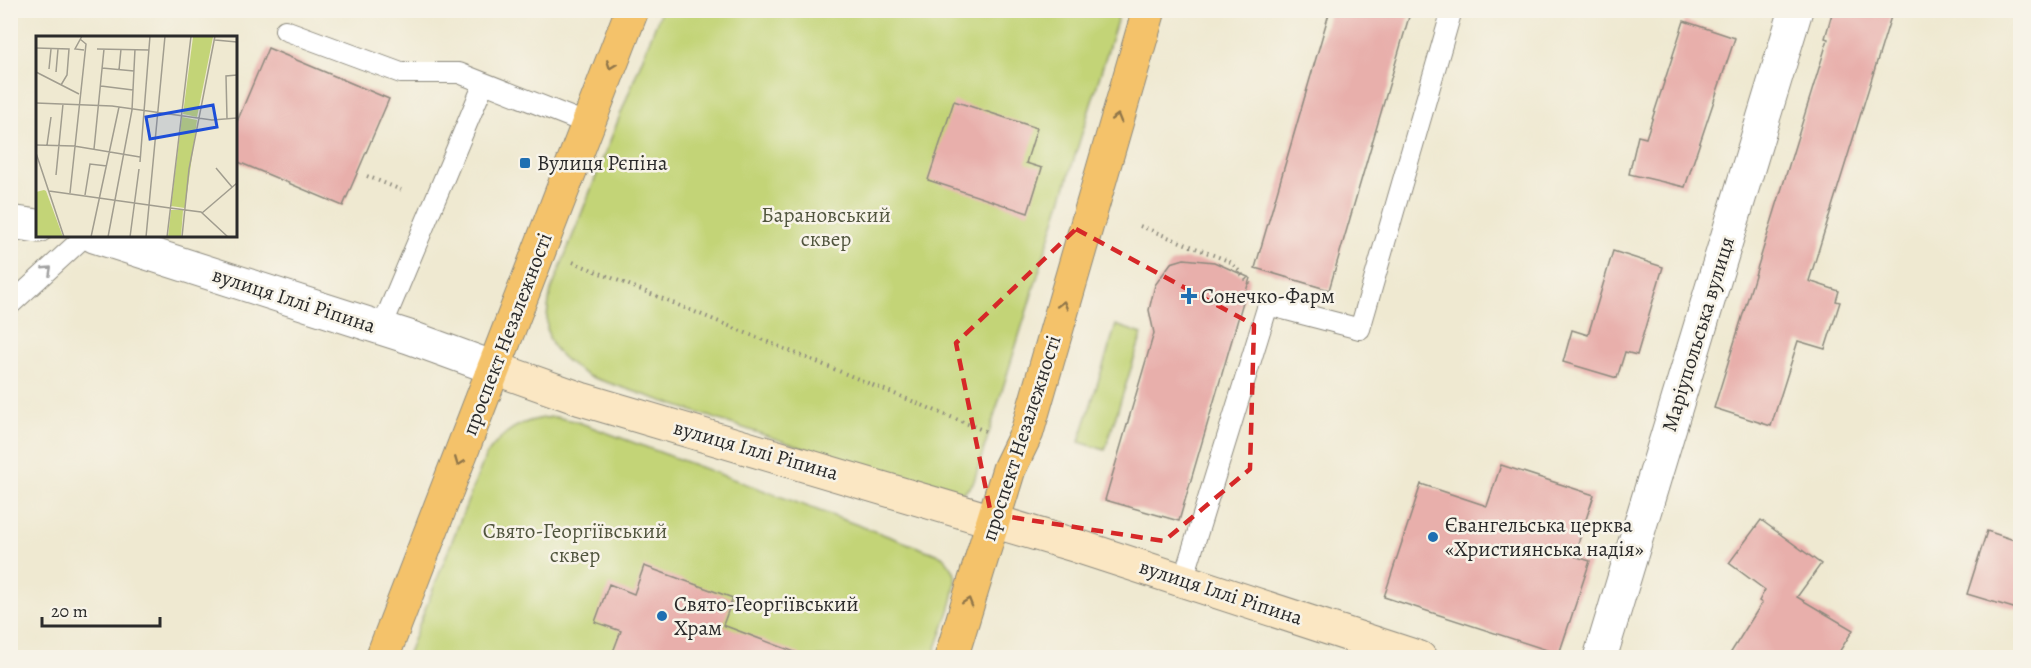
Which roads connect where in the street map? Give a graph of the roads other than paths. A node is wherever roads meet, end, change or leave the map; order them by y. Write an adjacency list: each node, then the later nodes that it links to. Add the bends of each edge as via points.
1 (632, 10): 7 (main road, проспект Незалежності, one-way to 7)
2 (1149, 10): 15 (main road, проспект Незалежності, one-way to 2, via 1009,469 1027,432)
3 (1452, 10): 16 (lane, via 1360,329 1268,305)
4 (1796, 10): 20 (street, Маріупольська вулиця)
5 (285, 30): 6 (lane, via 401,72 459,73)
6 (484, 83): 7 (lane); 13 (lane)
7 (588, 124): 14 (main road, проспект Незалежності)
8 (10, 222): 9 (street)
9 (36, 226)
10 (84, 237): 12 (lane, one-way to 10)
11 (97, 237): 13 (street, вулиця Іллі Ріпина)
12 (10, 305)
13 (381, 328): 14 (street, вулиця Іллі Ріпина)
14 (494, 368): 15 (street, вулиця Іллі Ріпина, via 581,399); 17 (main road, проспект Незалежності, one-way to 17)
15 (993, 520): 16 (street, вулиця Іллі Ріпина); 18 (main road, проспект Незалежності, one-way to 15)
16 (1183, 580): 19 (street, вулиця Іллі Ріпина)
17 (382, 657)
18 (951, 657)
19 (1420, 657)
20 (1600, 657)

